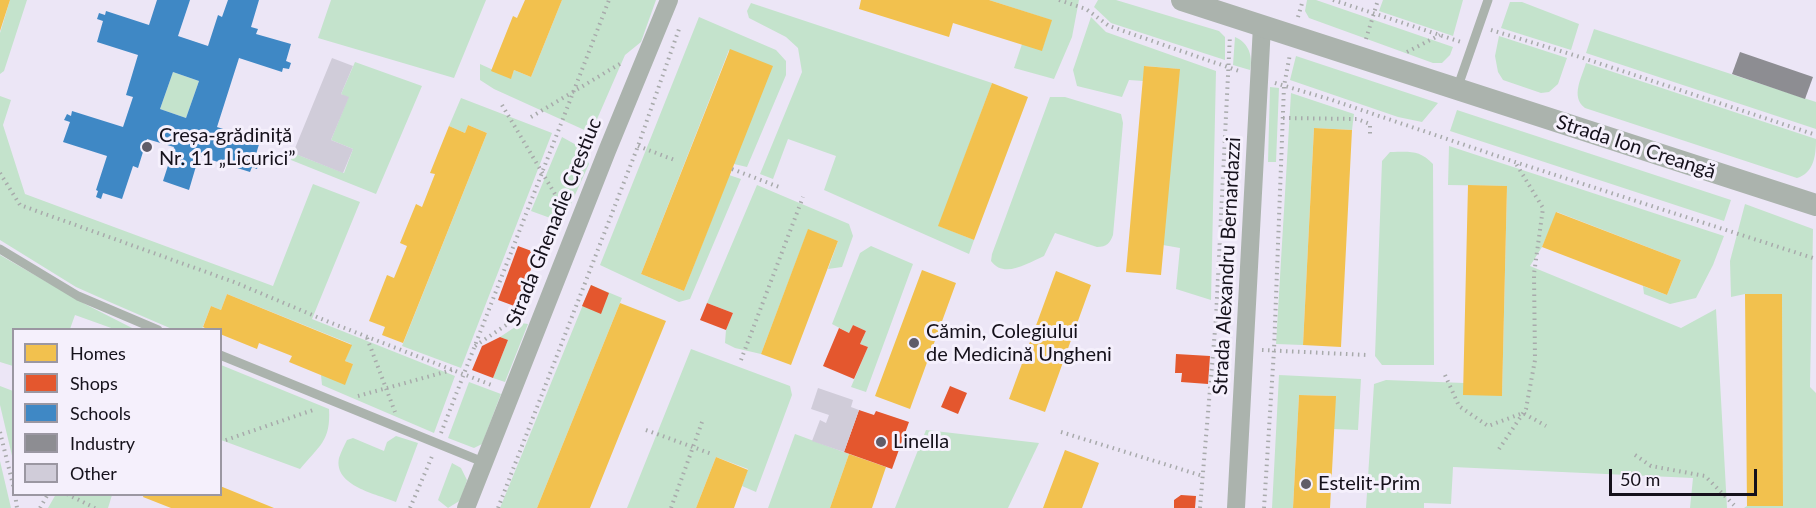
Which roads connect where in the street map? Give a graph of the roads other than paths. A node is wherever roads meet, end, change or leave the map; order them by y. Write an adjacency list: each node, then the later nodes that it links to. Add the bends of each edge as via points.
1 (669, 0): 10 (street, Strada Ghenadie Crestiuc)
2 (1182, 0): 4 (street, Strada Ion Creangă)
3 (1488, 0): 5 (lane)
4 (1262, 26): 5 (street, Strada Ion Creangă); 12 (street, Strada Alexandru Bernardazzi)
5 (1457, 89): 6 (street, Strada Ion Creangă)
6 (1816, 205)
7 (0, 249): 8 (lane, via 78,296)
8 (153, 328)
9 (222, 357): 10 (lane)
10 (483, 462): 11 (street, Strada Ghenadie Crestiuc)
11 (466, 508)
12 (1236, 508)

